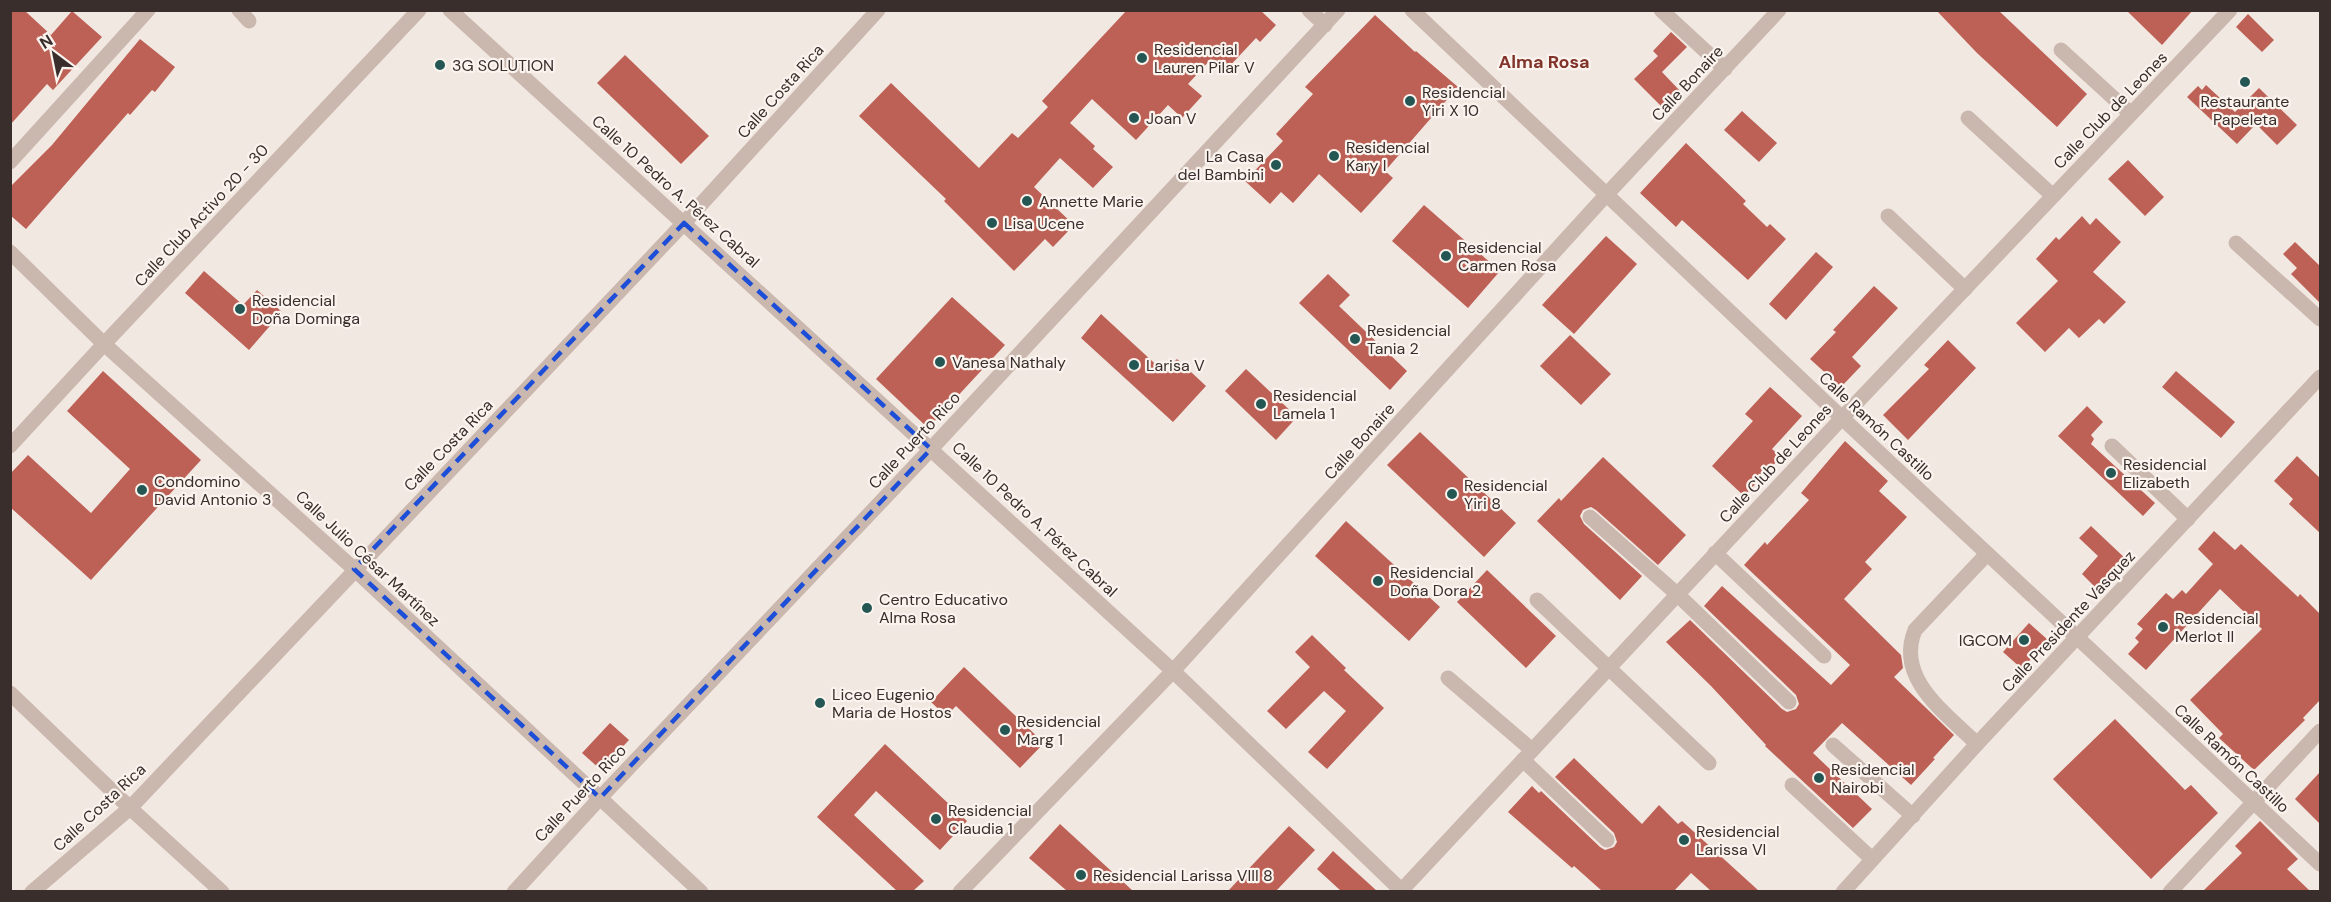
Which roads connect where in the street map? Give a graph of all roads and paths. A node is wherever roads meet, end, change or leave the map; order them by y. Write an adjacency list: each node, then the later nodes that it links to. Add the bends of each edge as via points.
1 (148, 10): 16 (street)
2 (419, 10): 25 (street, Calle Club Activo 20 - 30)
3 (450, 10): 20 (street, Calle 10 Pedro A. Pérez Cabral)
4 (878, 10): 20 (street, Calle Costa Rica)
5 (1309, 10): 11 (street)
6 (1338, 10): 11 (street, Calle Puerto Rico)
7 (1413, 10): 17 (street, Calle Ramón Castillo)
8 (1661, 10): 13 (street)
9 (2230, 10): 14 (street, Calle Club de Leones)
10 (1776, 11): 13 (street, Calle Bonaire)
11 (1325, 25): 30 (street, Calle Puerto Rico)
12 (2061, 50): 14 (street)
13 (1725, 69): 17 (street, Calle Bonaire)
14 (2131, 114): 18 (street, Calle Club de Leones)
15 (1968, 118): 18 (street)
16 (10, 162)
17 (1607, 194): 27 (street, Calle Ramón Castillo); 41 (street, Calle Bonaire)
18 (2053, 196): 23 (street, Calle Club de Leones)
19 (1888, 216): 23 (street)
20 (684, 223): 30 (street, Calle 10 Pedro A. Pérez Cabral); 35 (street, Calle Costa Rica)
21 (2236, 243): 24 (street)
22 (10, 252): 25 (street, Calle Julio César Martínez)
23 (1965, 289): 27 (street, Calle Club de Leones)
24 (2320, 319)
25 (104, 344): 28 (street, Calle Club Activo 20 - 30); 35 (street, Calle Julio César Martínez)
26 (2320, 377): 32 (street, Calle Presidente Vasquez)
27 (1842, 418): 33 (street, Calle Club de Leones); 34 (street, Calle Ramón Castillo)
28 (10, 446)
29 (2112, 446): 32 (street)
30 (931, 449): 41 (street, Calle 10 Pedro A. Pérez Cabral); 51 (street, Calle Puerto Rico)
31 (1590, 518): 36 (street)
32 (2188, 519): 38 (street, Calle Presidente Vasquez)
33 (1715, 553): 36 (street, Calle Club de Leones); 39 (street)
34 (1987, 554): 38 (street, Calle Ramón Castillo); 46 (street, via 1915,630 1909,657 1920,685)
35 (354, 569): 51 (street, Calle Julio César Martínez); 53 (street, Calle Costa Rica)
36 (1677, 594): 40 (street, Calle Club de Leones); 44 (street)
37 (1537, 600): 40 (street)
38 (2077, 638): 46 (street, Calle Presidente Vasquez); 52 (street, Calle Ramón Castillo)
39 (1824, 656)
40 (1608, 668): 48 (street, Calle Club de Leones); 49 (street)
41 (1173, 671): 62 (street, Calle Bonaire); 63 (street, Calle 10 Pedro A. Pérez Cabral)
42 (1448, 678): 48 (street)
43 (10, 693): 53 (street)
44 (1789, 702)
45 (2320, 731): 52 (street)
46 (1977, 744): 54 (street, Calle Presidente Vasquez)
47 (1833, 745): 54 (street)
48 (1527, 755): 55 (street); 63 (street, Calle Club de Leones)
49 (1709, 763)
50 (1792, 785): 56 (street)
51 (600, 798): 60 (street, Calle Puerto Rico); 61 (street, Calle Julio César Martínez)
52 (2254, 802): 57 (street, Calle Ramón Castillo); 65 (street)
53 (130, 808): 58 (street, Calle Costa Rica); 59 (street)
54 (1913, 816): 56 (street, Calle Presidente Vasquez)
55 (1607, 840)
56 (1872, 859): 64 (street, Calle Presidente Vasquez)
57 (2320, 864)
58 (32, 891)
59 (222, 891)
60 (514, 891)
61 (701, 891)
62 (960, 891)
63 (1402, 891)
64 (1843, 891)
65 (2170, 891)

